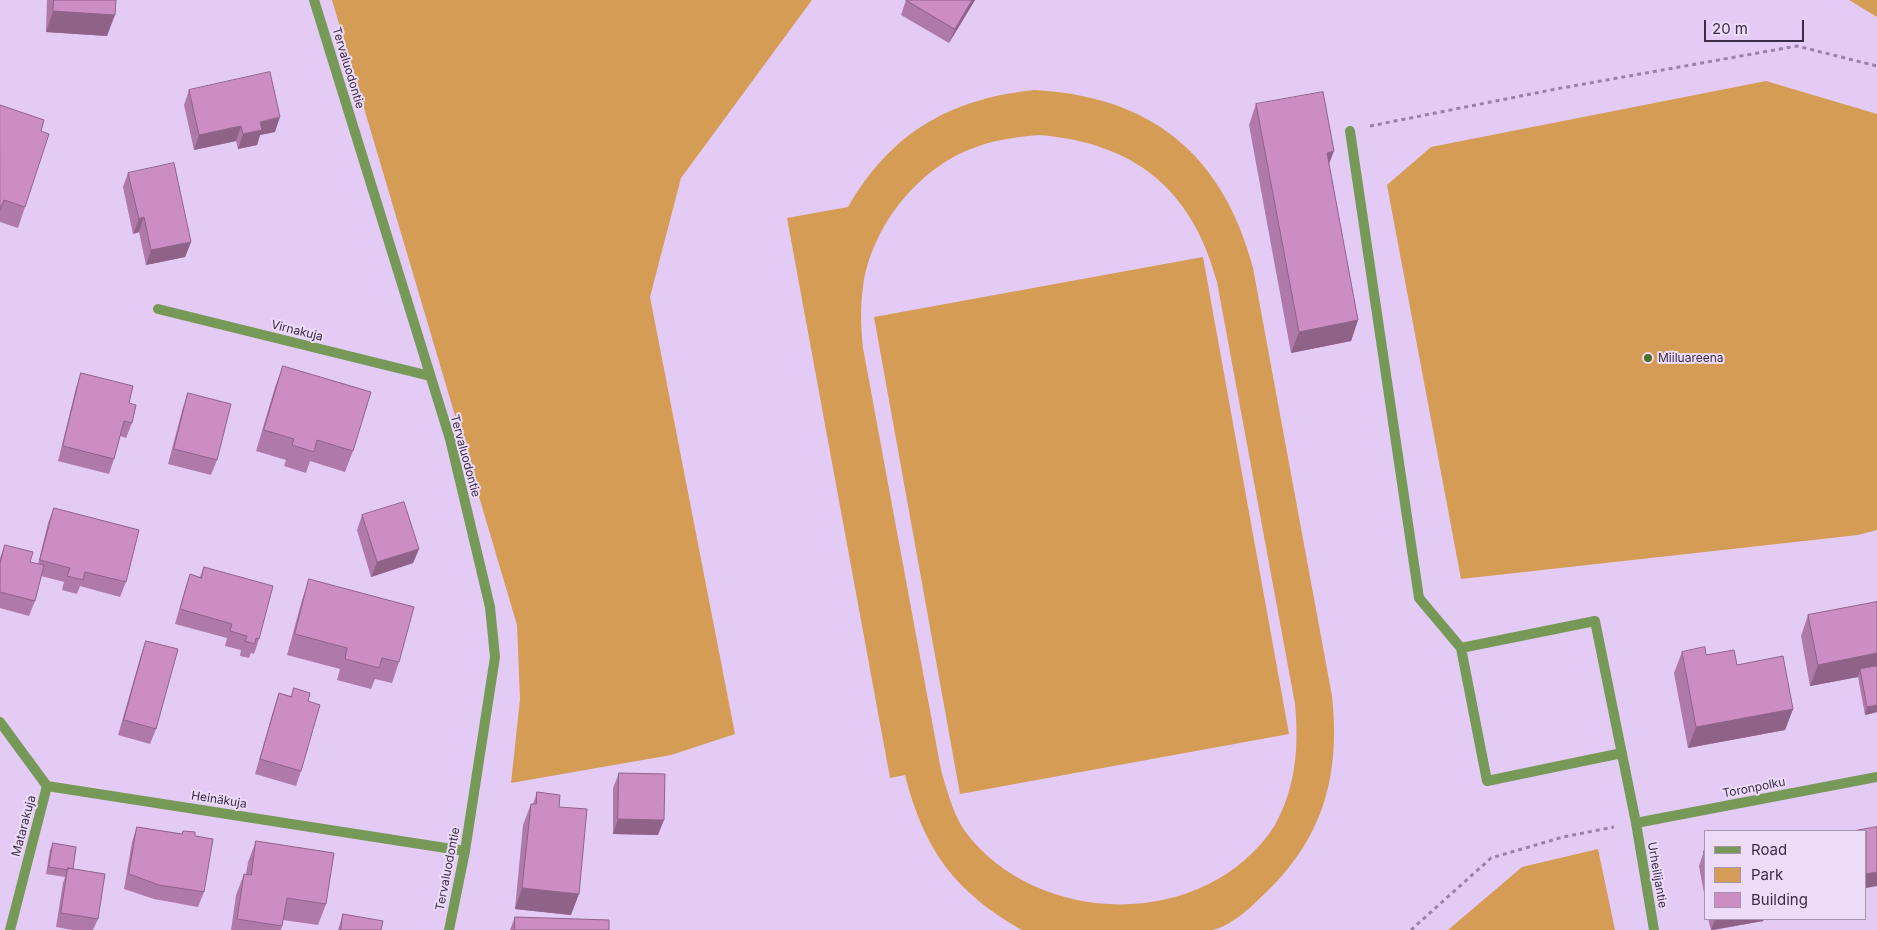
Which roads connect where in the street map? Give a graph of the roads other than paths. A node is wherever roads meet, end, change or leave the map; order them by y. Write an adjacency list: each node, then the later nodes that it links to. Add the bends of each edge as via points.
1 (314, 0): 4 (street, Tervaluodontie)
2 (1350, 131): 5 (street, via 1419,598)
3 (158, 309): 4 (street, Virnakuja)
4 (430, 376): 11 (street, Tervaluodontie, via 450,439 487,598 495,657)
5 (1460, 648): 7 (street, via 1487,780); 7 (street, Urheilijantie, via 1595,621)
6 (0, 722): 9 (street)
7 (1622, 753): 10 (street, Urheilijantie)
8 (1877, 777): 10 (street, Toronpolku)
9 (47, 786): 11 (street, Heinäkuja); 12 (street, Matarakuja)
10 (1636, 824): 14 (street, Urheilijantie)
11 (465, 851): 13 (street, Tervaluodontie)
12 (10, 930)
13 (449, 930)
14 (1654, 930)

